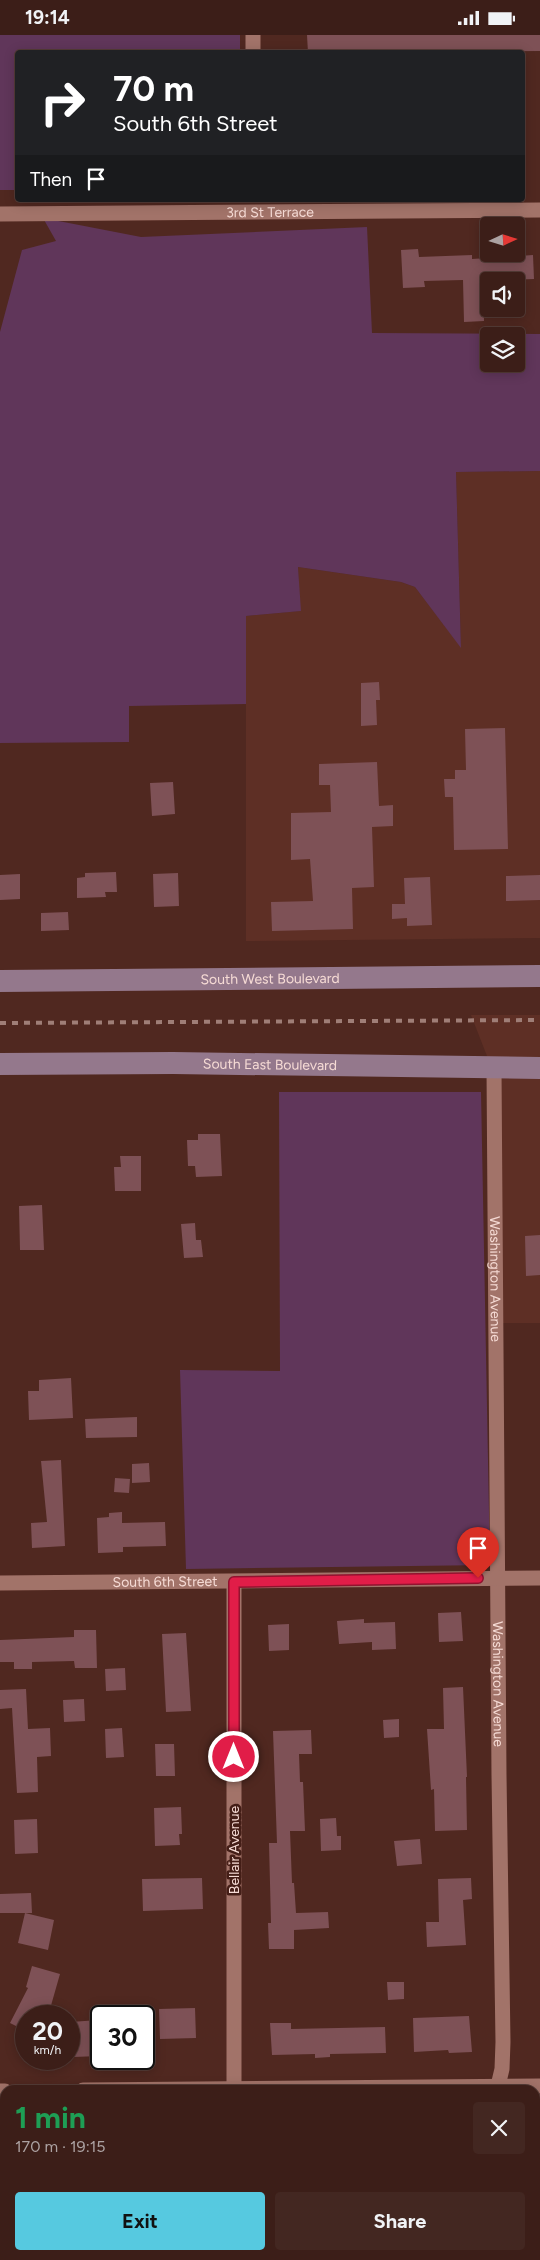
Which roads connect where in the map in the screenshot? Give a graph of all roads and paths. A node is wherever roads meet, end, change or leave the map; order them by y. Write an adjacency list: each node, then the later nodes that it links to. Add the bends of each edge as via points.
1 (253, 35): 2 (street)
2 (253, 50)
3 (254, 207): 4 (street, 3rd St Terrace); 5 (street, 3rd St Terrace)
4 (540, 210)
5 (0, 214)
6 (540, 976): 7 (main road, South West Boulevard)
7 (0, 981)
8 (0, 1063): 9 (main road, South East Boulevard)
9 (494, 1068): 10 (main road, South East Boulevard); 11 (street, Washington Avenue)
10 (540, 1068)
11 (497, 1578): 12 (street, South 6th Street); 13 (street, South 6th Street); 16 (street, Washington Avenue, via 503,2042)
12 (540, 1578)
13 (234, 1582): 14 (street, South 6th Street); 15 (street, Bellair Avenue)
14 (0, 1583)
15 (234, 2085)
16 (499, 2085)

